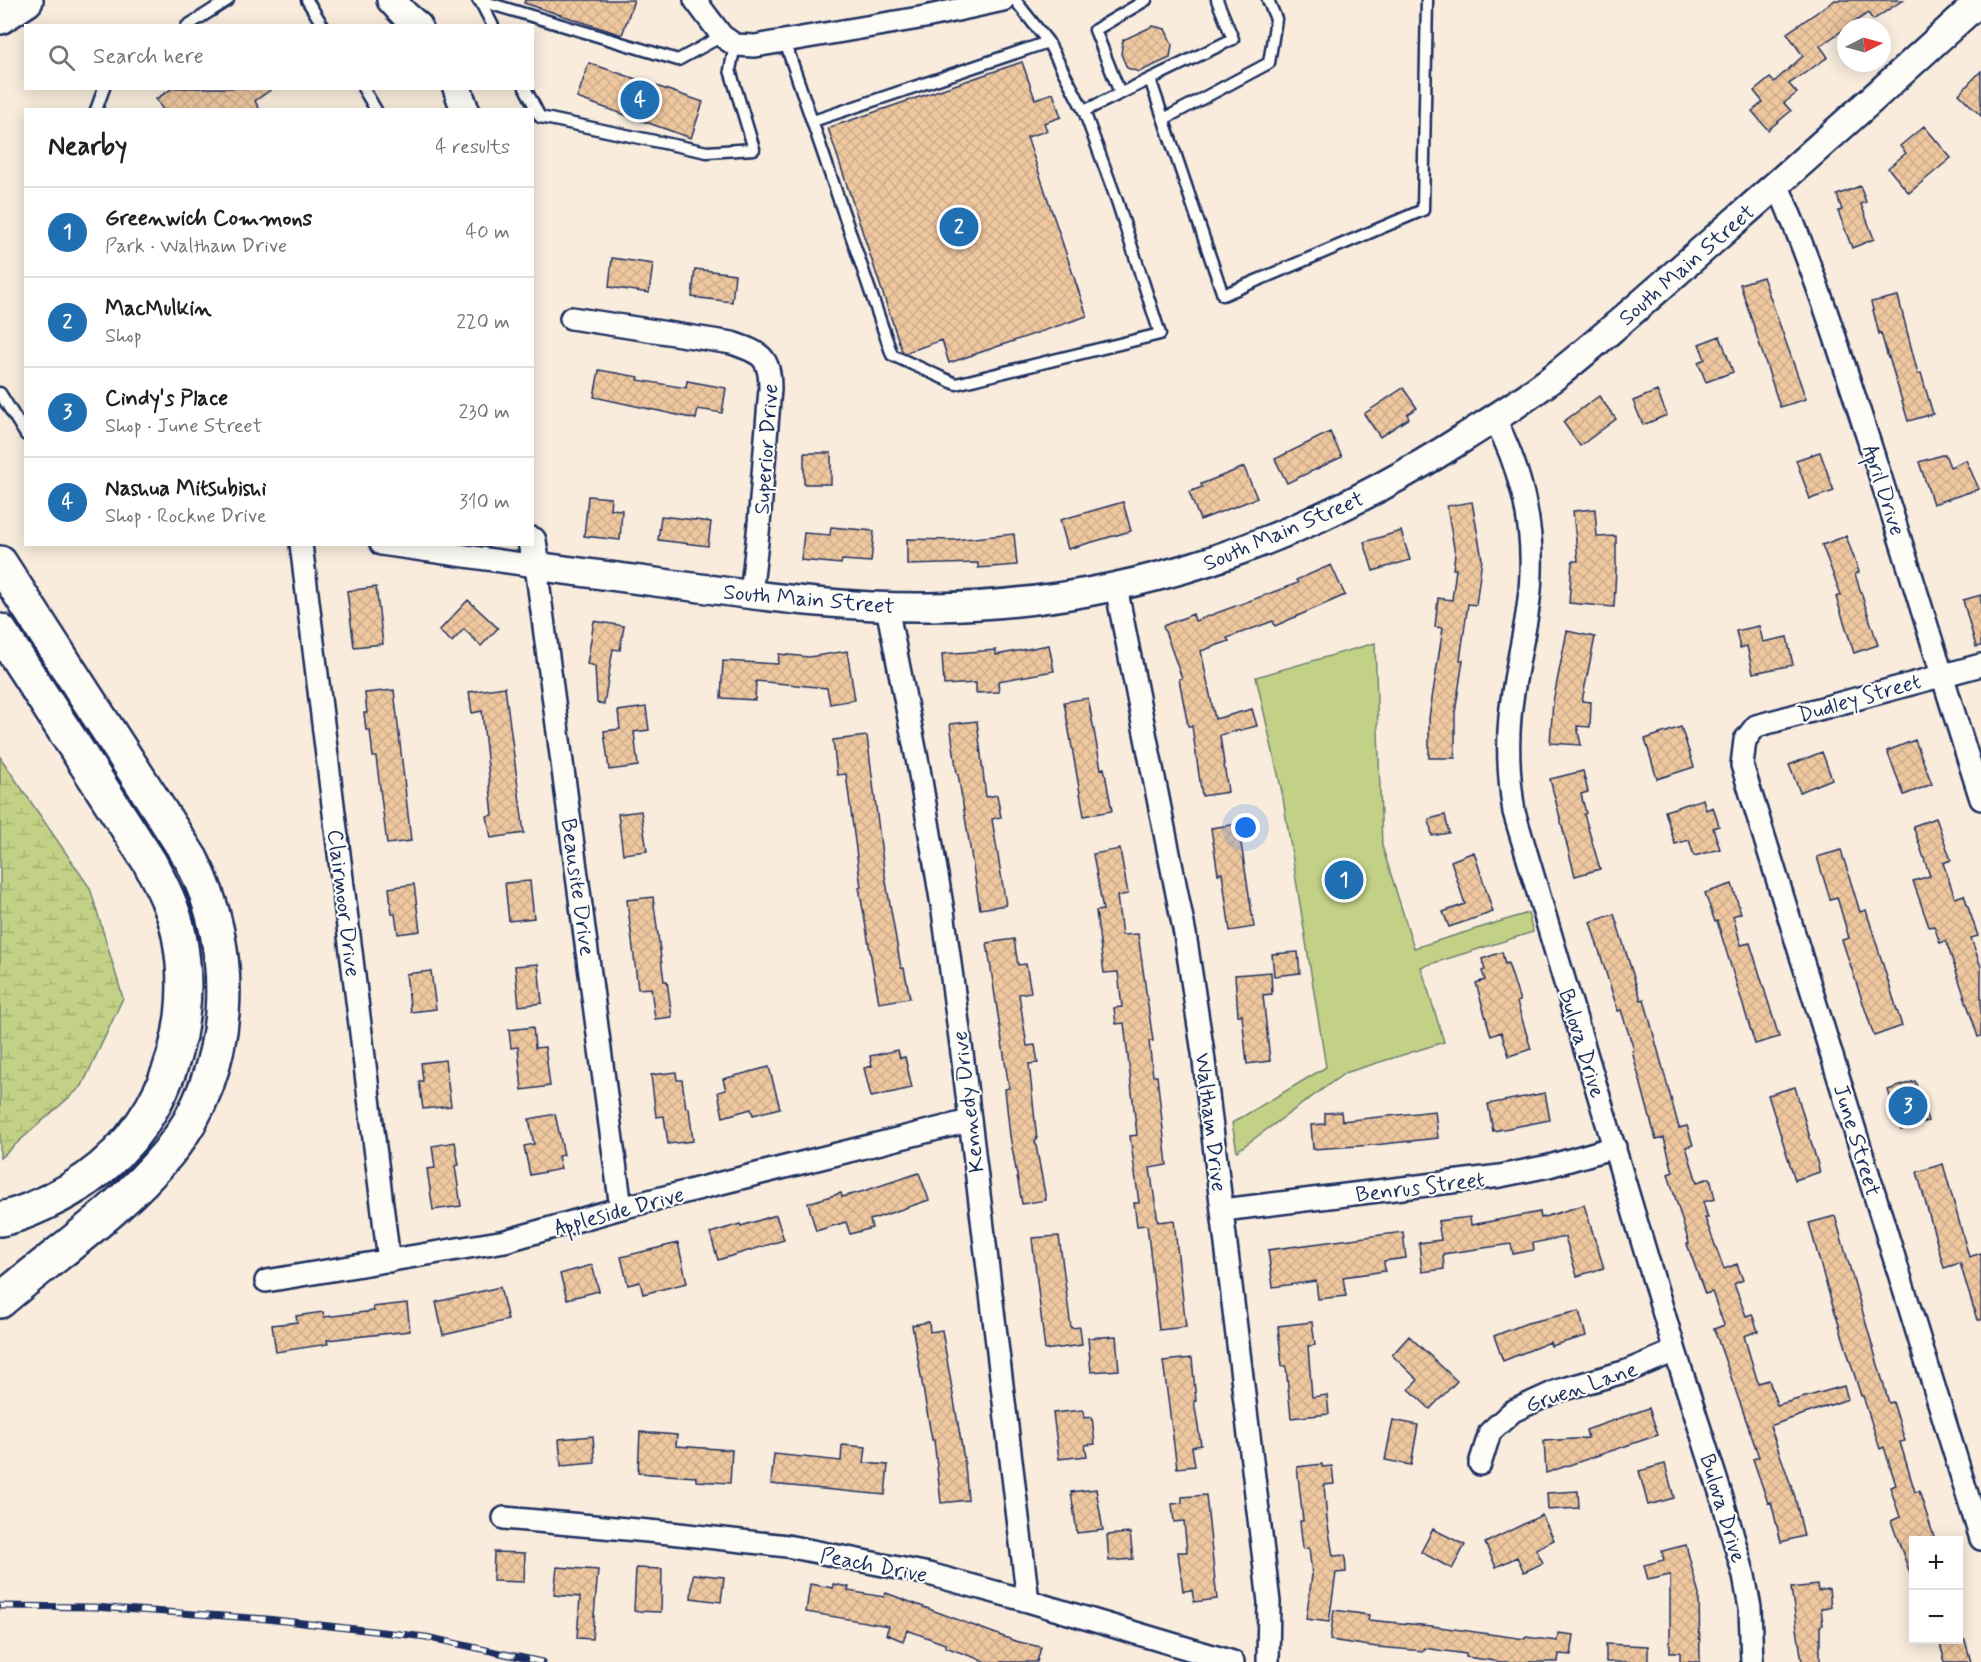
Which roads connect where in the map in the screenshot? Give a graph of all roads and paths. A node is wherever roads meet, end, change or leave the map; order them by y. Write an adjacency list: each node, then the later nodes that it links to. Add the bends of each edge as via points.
1 (26, 0): 15 (main road)
2 (228, 0): 16 (lane)
3 (307, 0): 17 (lane)
4 (391, 0): 18 (street)
5 (416, 0): 19 (street)
6 (479, 0): 20 (lane); 23 (lane, via 678,60)
7 (695, 0): 23 (street)
8 (1003, 0): 21 (street)
9 (1015, 0): 22 (lane)
10 (1146, 0): 29 (lane, via 1095,30)
11 (1217, 0): 24 (lane, via 1233,39)
12 (1268, 0): 34 (lane, via 1276,19 1269,63)
13 (1427, 0): 34 (lane, via 1423,210 1223,295)
14 (1981, 0): 36 (street, South Main Street)
15 (0, 17)
16 (190, 24)
17 (322, 24)
18 (416, 24)
19 (422, 24)
20 (492, 24)
21 (785, 42): 23 (street); 35 (lane)
22 (1048, 42): 33 (lane); 35 (lane)
23 (737, 43): 28 (lane, via 730,70 754,149 707,152 540,117)
24 (1150, 79): 29 (lane); 34 (lane)
25 (103, 90): 30 (lane)
26 (364, 90): 31 (lane)
27 (458, 90): 32 (street)
28 (526, 90)
29 (1120, 93): 33 (lane)
30 (97, 108)
31 (375, 108)
32 (464, 108)
33 (1084, 111): 35 (lane, via 1160,334 956,384 892,355)
34 (1164, 119)
35 (813, 121)
36 (1777, 184): 39 (street, South Main Street, via 1607,333 1551,379); 50 (street, April Drive, via 1847,372)
37 (571, 318): 46 (street, Superior Drive, via 732,343 763,357 770,370 770,389)
38 (0, 393): 40 (lane)
39 (1494, 418): 45 (street, South Main Street, via 1389,483 1305,526 1203,565); 54 (street, Bulova Drive, via 1517,467 1531,548 1528,613 1510,716 1508,764 1512,796 1527,859)
40 (22, 425)
41 (301, 546): 58 (street, Clairmoor Drive)
42 (415, 546): 43 (street, South Main Street)
43 (534, 553): 46 (street, South Main Street); 55 (street, Beausite Drive)
44 (0, 563): 60 (main road, via 200,875 217,926 223,982 222,1018 205,1088 169,1152 118,1204)
45 (1116, 587): 47 (street, South Main Street, via 971,606); 56 (street, Waltham Drive, via 1185,934)
46 (751, 595): 47 (street, South Main Street)
47 (887, 607): 53 (street, Kennedy Drive, via 943,911)
48 (0, 631): 57 (main road, via 160,881 175,920 185,982 178,1044 169,1074 156,1102 129,1141 97,1172 65,1194)
49 (1981, 664): 50 (street, Dudley Street)
50 (1941, 674): 51 (street, Dudley Street, via 1756,726); 52 (street, April Drive)
51 (1745, 740): 64 (street, June Street, via 1742,765)
52 (1981, 799)
53 (969, 1121): 55 (street, Appleside Drive); 65 (street, Kennedy Drive)
54 (1616, 1148): 56 (street, Benrus Street, via 1500,1176); 61 (street, Bulova Drive)
55 (621, 1208): 58 (street, Appleside Drive, via 505,1241)
56 (1223, 1210): 67 (street, Waltham Drive, via 1269,1602)
57 (0, 1219)
58 (389, 1261): 59 (street, Appleside Drive)
59 (266, 1281)
60 (0, 1301)
61 (1675, 1351): 62 (street, Gruen Lane, via 1627,1371 1557,1391 1513,1411 1490,1432); 68 (street, Bulova Drive, via 1744,1576 1750,1608)
62 (1480, 1464)
63 (504, 1518): 65 (street, Peach Drive, via 788,1546 929,1574)
64 (1981, 1539)
65 (1028, 1600): 66 (street, Peach Drive)
66 (1233, 1662)
67 (1268, 1662)
68 (1752, 1662)

